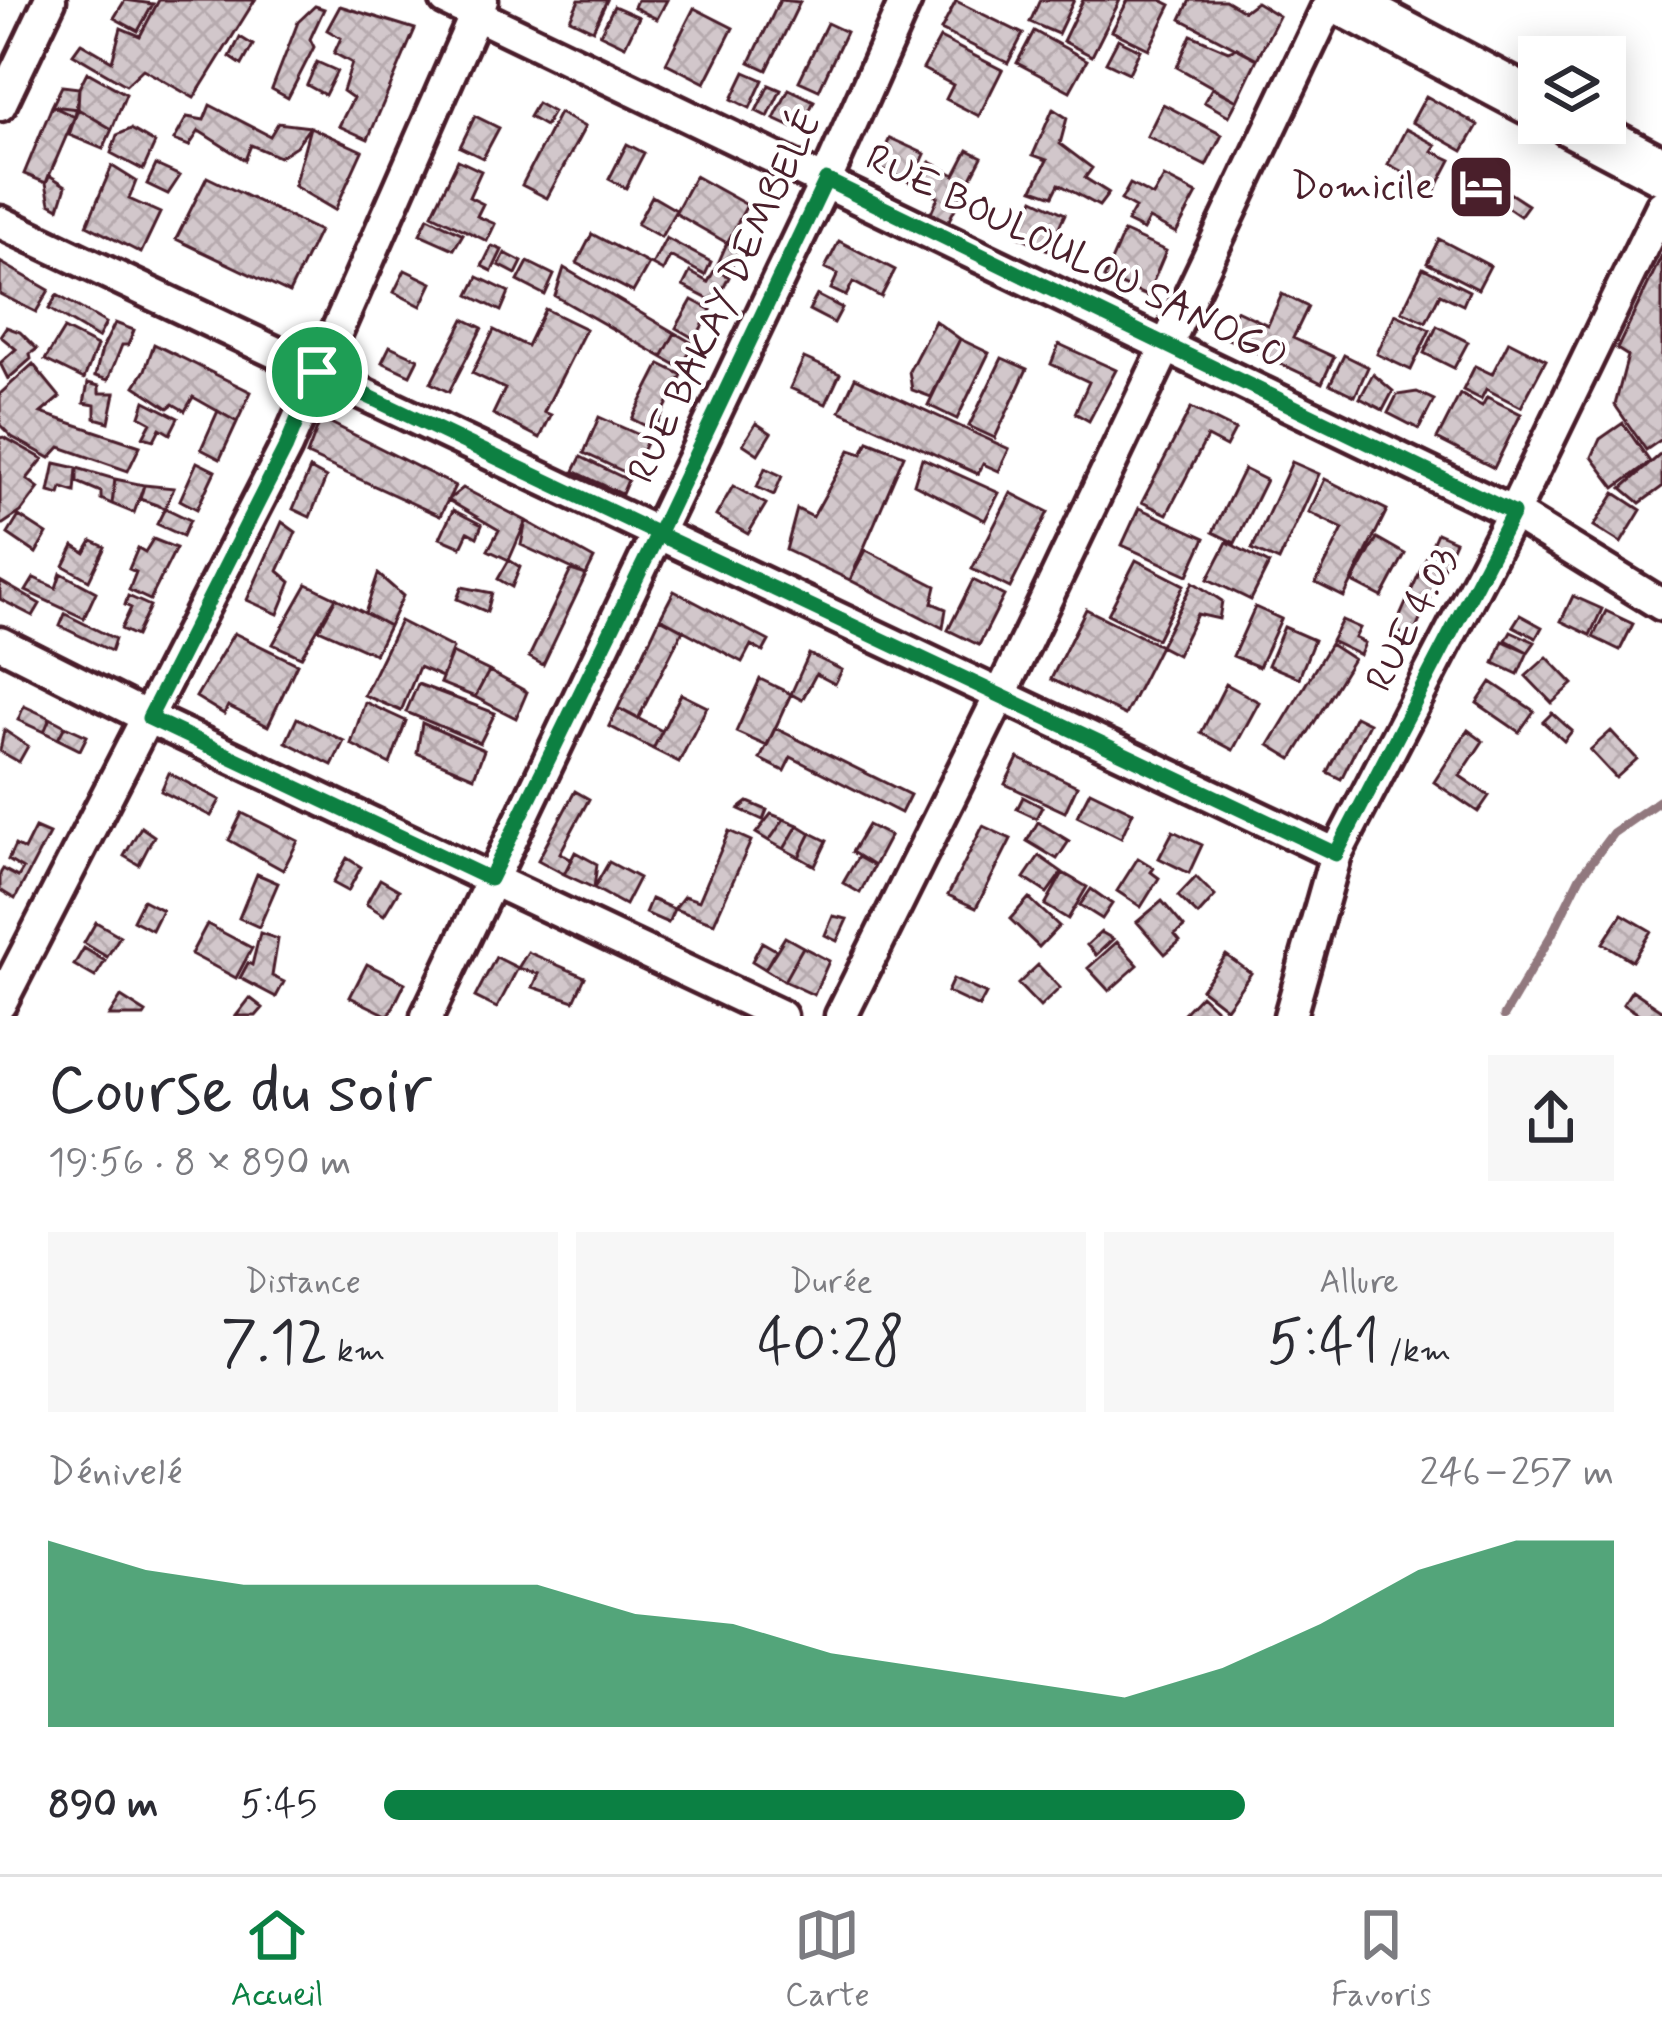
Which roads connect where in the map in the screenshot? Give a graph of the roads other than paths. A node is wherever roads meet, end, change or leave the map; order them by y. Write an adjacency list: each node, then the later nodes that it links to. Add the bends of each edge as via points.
1 (50, 0): 7 (street)
2 (446, 0): 5 (street, RUE BOULOULOU SANOGO)
3 (906, 0): 10 (street, RUE BAKAY DEMBELÉ)
4 (1335, 0): 6 (street); 13 (street)
5 (478, 7): 10 (street, RUE BOULOULOU SANOGO); 14 (street)
6 (1518, 95)
7 (0, 105)
8 (1611, 144): 9 (street)
9 (1662, 171)
10 (826, 180): 13 (street, RUE BOULOULOU SANOGO); 16 (street, RUE BAKAY DEMBELÉ)
11 (1662, 206): 15 (street, RUE 4.03)
12 (0, 222): 14 (street)
13 (1164, 345): 15 (street, RUE BOULOULOU SANOGO); 19 (street)
14 (317, 372): 16 (street); 20 (street)
15 (1513, 513): 17 (street, RUE BOULOULOU SANOGO); 21 (street, RUE 4.03)
16 (658, 534): 19 (street); 22 (street, RUE BAKAY DEMBELÉ)
17 (1662, 604)
18 (0, 643): 20 (street)
19 (999, 698): 21 (street); 26 (street)
20 (149, 718): 22 (street); 23 (street)
21 (1336, 854): 27 (street, RUE 4.03)
22 (490, 879): 24 (street, RUE BAKAY DEMBELÉ); 25 (street)
23 (0, 1004)
24 (427, 1016)
25 (781, 1016)
26 (841, 1016)
27 (1291, 1016)

